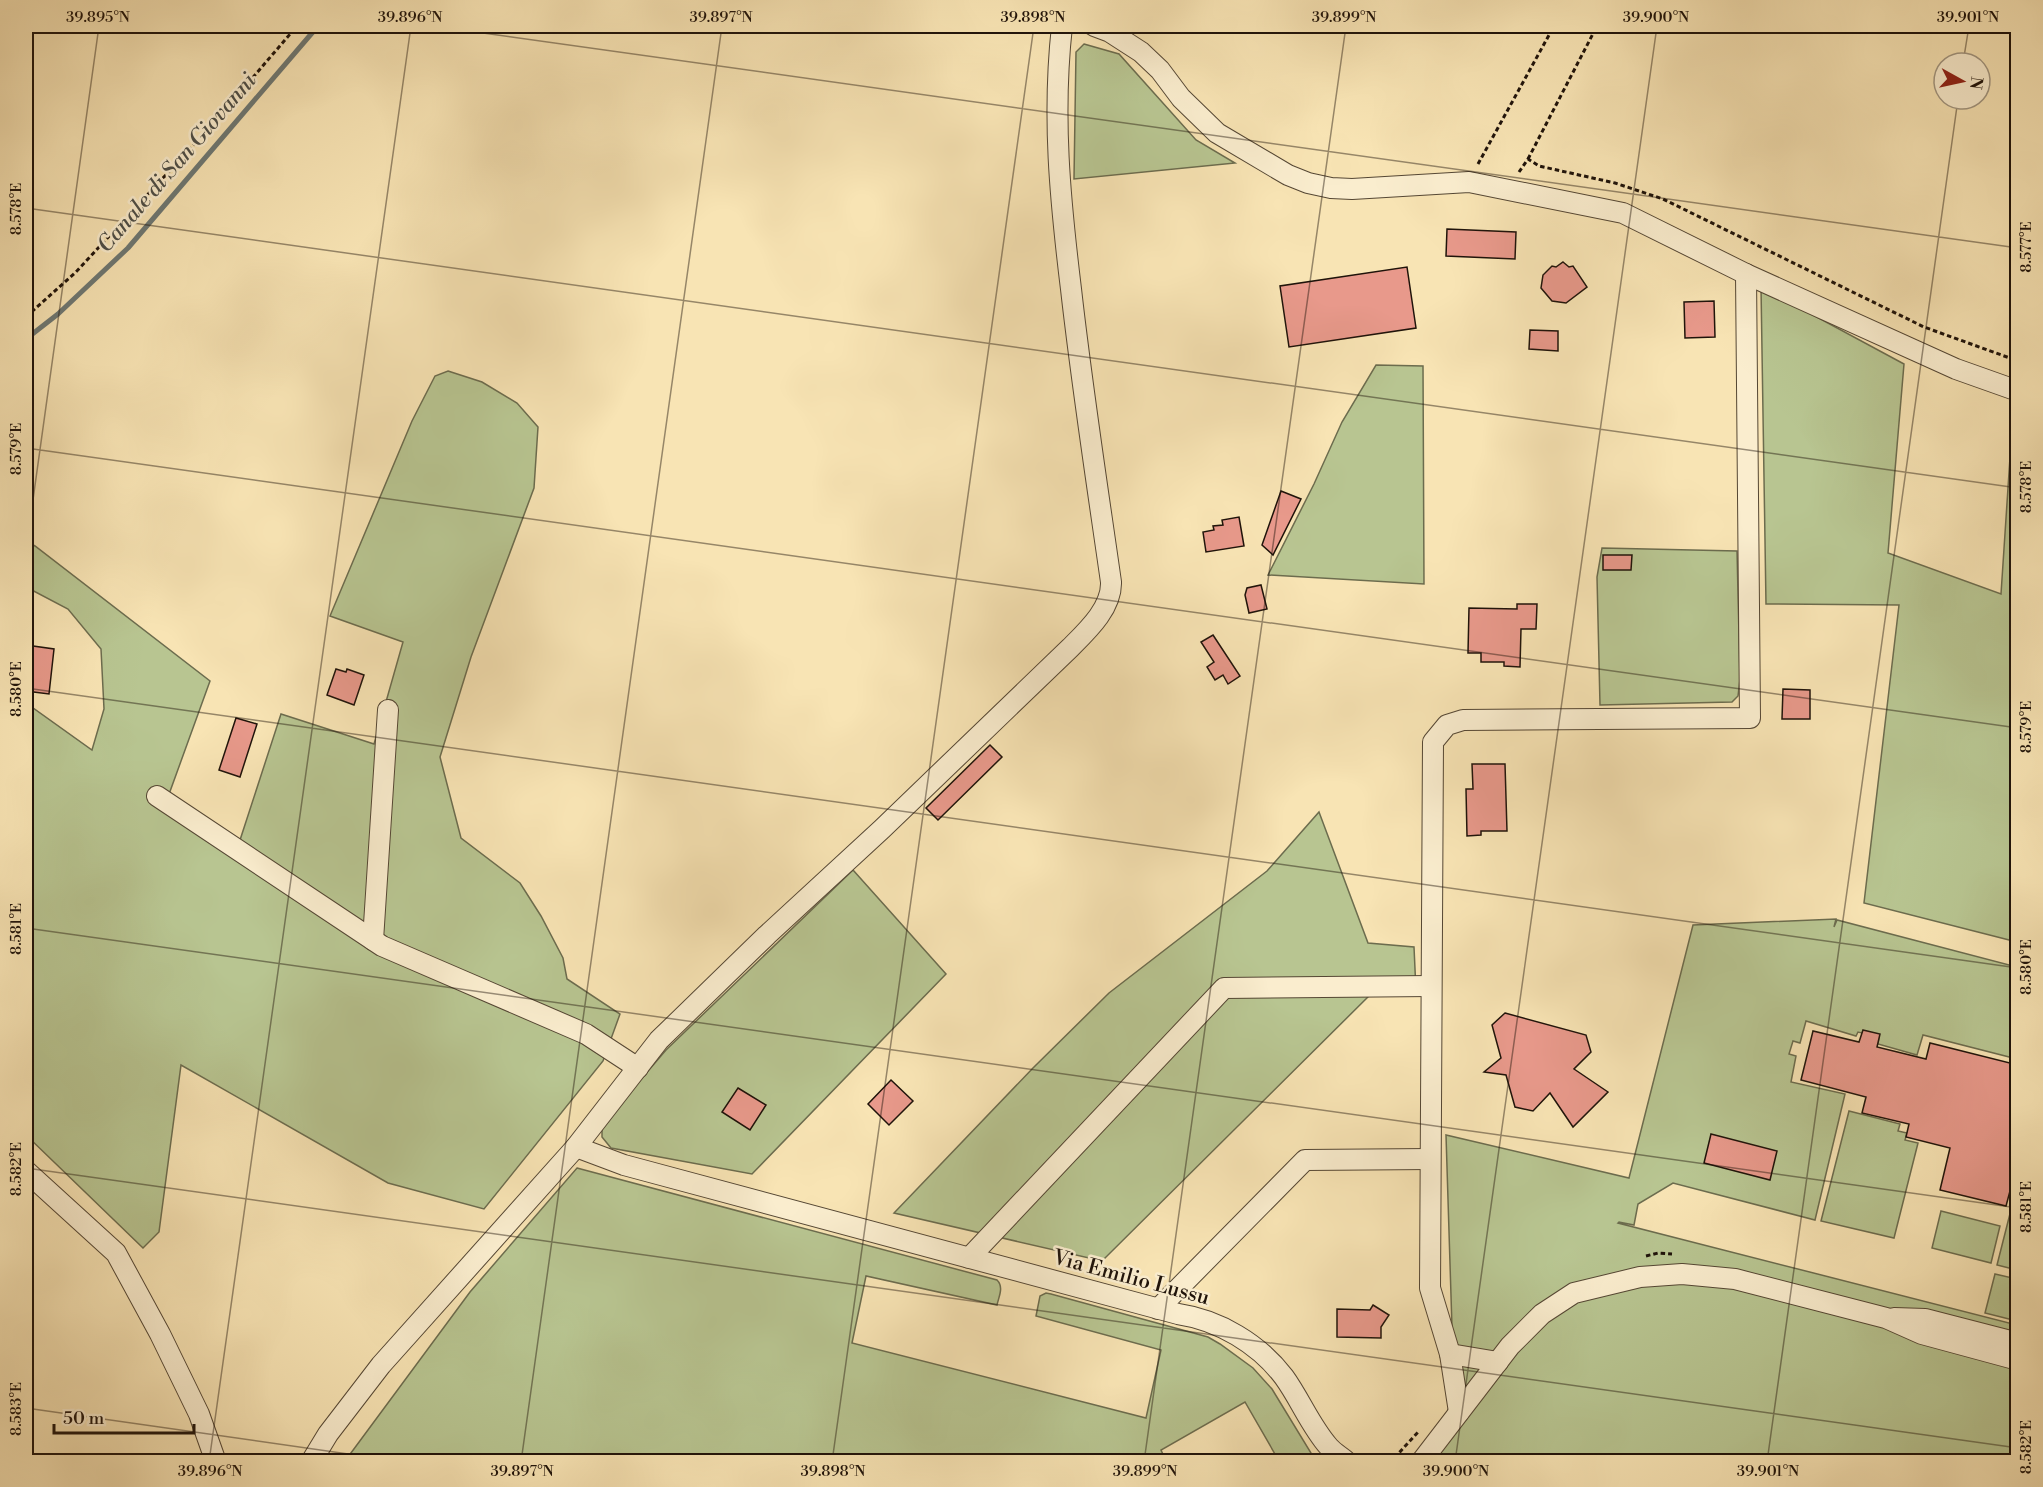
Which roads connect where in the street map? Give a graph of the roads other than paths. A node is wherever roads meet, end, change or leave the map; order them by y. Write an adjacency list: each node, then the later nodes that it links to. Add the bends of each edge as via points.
1 (1062, 26): 9 (street, via 1058,63 1059,192 1111,582 1109,597 1070,648 658,1040)
2 (1094, 26): 3 (street, via 1141,52 1217,133 1308,183 1352,189 1469,182 1508,189 1623,213)
3 (1746, 274): 4 (street, via 1956,369); 8 (street, via 1750,718 1463,720 1447,725 1433,742)
4 (2018, 391)
5 (388, 710): 7 (street)
6 (157, 796): 7 (street)
7 (373, 940): 9 (street, via 586,1034)
8 (1431, 986): 11 (street); 13 (street, via 1224,988)
9 (638, 1068): 10 (street)
10 (576, 1147): 13 (street, Via Emilio Lussu, via 624,1165); 23 (street, via 381,1365)
11 (1430, 1159): 14 (street, via 1305,1160); 17 (street, via 1430,1288)
12 (26, 1171): 22 (street, via 116,1253 199,1414)
13 (969, 1258): 14 (street, Via Emilio Lussu)
14 (1158, 1309): 21 (street, Via Emilio Lussu, via 1194,1317 1249,1343 1283,1377)
15 (1886, 1318): 16 (street, via 1925,1319); 18 (street, via 1922,1334); 19 (street, via 1735,1279 1682,1274 1640,1277 1574,1293 1542,1314)
16 (2018, 1343)
17 (1450, 1354): 19 (street); 20 (street)
18 (2018, 1360)
19 (1498, 1362): 20 (street)
20 (1459, 1412): 25 (street)
21 (1331, 1455): 24 (street, Via Emilio Lussu)
22 (216, 1461)
23 (311, 1461)
24 (1347, 1461)
25 (1420, 1461)

